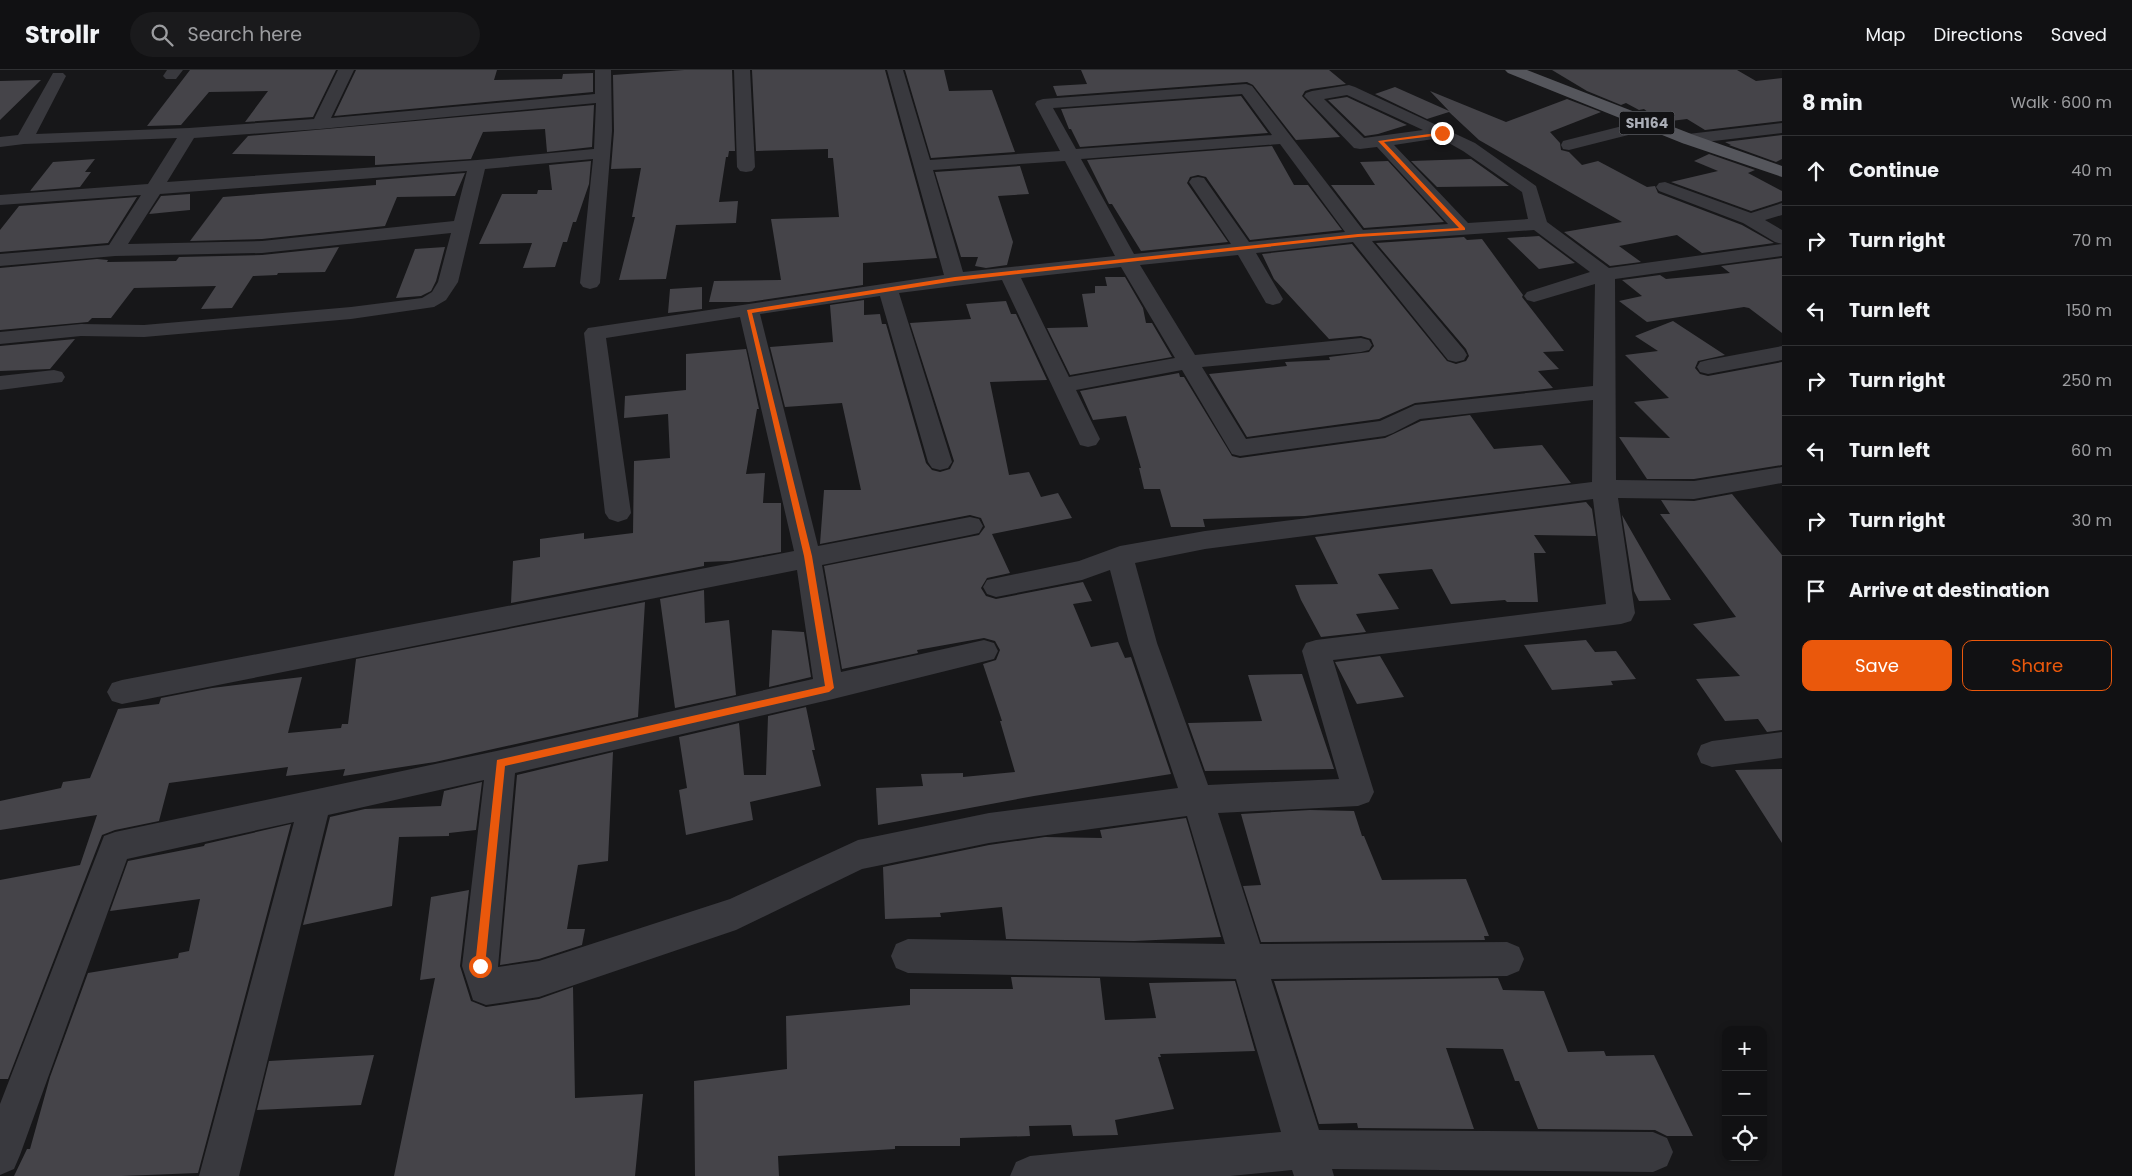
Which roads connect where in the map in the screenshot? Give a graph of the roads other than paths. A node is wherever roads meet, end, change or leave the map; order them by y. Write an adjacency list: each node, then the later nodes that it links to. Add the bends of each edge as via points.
1 (346, 70): 2 (street); 9 (street)
2 (354, 70)
3 (603, 70): 8 (street)
4 (742, 70): 24 (street)
5 (895, 70): 23 (street)
6 (1513, 70): 10 (main road, SH164)
7 (58, 76): 14 (street)
8 (602, 98): 9 (street); 20 (street)
9 (320, 124): 12 (street)
10 (1650, 124): 15 (main road, SH164); 19 (street)
11 (1782, 128): 15 (street)
12 (189, 133): 14 (street); 28 (street)
13 (1442, 133): 17 (street); 17 (street, via 1348,90 1312,96 1360,144); 32 (street, via 1469,147 1530,190)
14 (24, 139): 18 (street)
15 (1688, 139): 25 (main road, SH164)
16 (1284, 140): 21 (street); 21 (street, via 1246,89 1043,104); 35 (street)
17 (1380, 141): 34 (street)
18 (0, 142)
19 (1569, 145)
20 (602, 153): 22 (street); 45 (street)
21 (1070, 155): 23 (street); 41 (street)
22 (477, 165): 28 (street); 33 (street)
23 (922, 166): 44 (street)
24 (746, 167)
25 (1782, 172)
26 (1198, 182): 37 (street)
27 (1665, 187): 31 (street)
28 (156, 188): 29 (street); 38 (street)
29 (0, 200)
30 (1782, 209): 31 (street)
31 (1750, 219): 36 (street)
32 (1538, 224): 34 (street); 43 (street)
33 (462, 226): 38 (street, via 262,248); 50 (street, via 448,282 439,296 427,303 352,313 144,331 82,330)
34 (1464, 229): 35 (street)
35 (1358, 236): 37 (street); 53 (street)
36 (1782, 238)
37 (1244, 248): 41 (street); 48 (street)
38 (115, 250): 40 (street)
39 (1782, 250): 43 (street)
40 (0, 260)
41 (1127, 260): 42 (street); 54 (street)
42 (1009, 273): 44 (street); 58 (street)
43 (1605, 274): 47 (street); 59 (street)
44 (955, 279): 46 (street)
45 (590, 283)
46 (888, 289): 49 (street); 61 (street)
47 (1534, 296)
48 (1273, 299)
49 (749, 311): 64 (street, via 594,333); 66 (street)
50 (0, 338)
51 (1361, 346): 54 (street)
52 (1782, 353): 55 (street)
53 (1456, 355)
54 (1188, 362): 58 (street); 59 (street, via 1240,448 1385,428 1415,412)
55 (1708, 367)
56 (54, 377): 57 (street)
57 (0, 384)
58 (1062, 384): 60 (street)
59 (1604, 392): 63 (street)
60 (1088, 439)
61 (940, 462)
62 (1782, 476): 63 (street, via 1694,490)
63 (1604, 489): 67 (street, via 1205,540); 75 (street, via 1621,613 1316,651 1358,792)
64 (618, 513)
65 (970, 526): 66 (street)
66 (808, 556): 70 (street); 71 (street)
67 (1120, 556): 68 (street, via 1082,570); 75 (street, via 1143,643)
68 (996, 587)
69 (984, 651): 70 (street)
70 (829, 688): 74 (street)
71 (122, 692)
72 (1782, 745): 73 (street)
73 (1712, 754)
74 (501, 763): 75 (street, via 480,966 486,987 539,979 736,914 858,856 989,828); 76 (street)
75 (1198, 800): 79 (street)
76 (315, 804): 81 (street, via 115,847); 83 (street)
77 (908, 956): 79 (street)
78 (1507, 959): 79 (street)
79 (1248, 962): 82 (street)
80 (1653, 1152): 82 (street)
81 (0, 1155)
82 (1310, 1162): 84 (street)
83 (219, 1176)
84 (1030, 1176)

